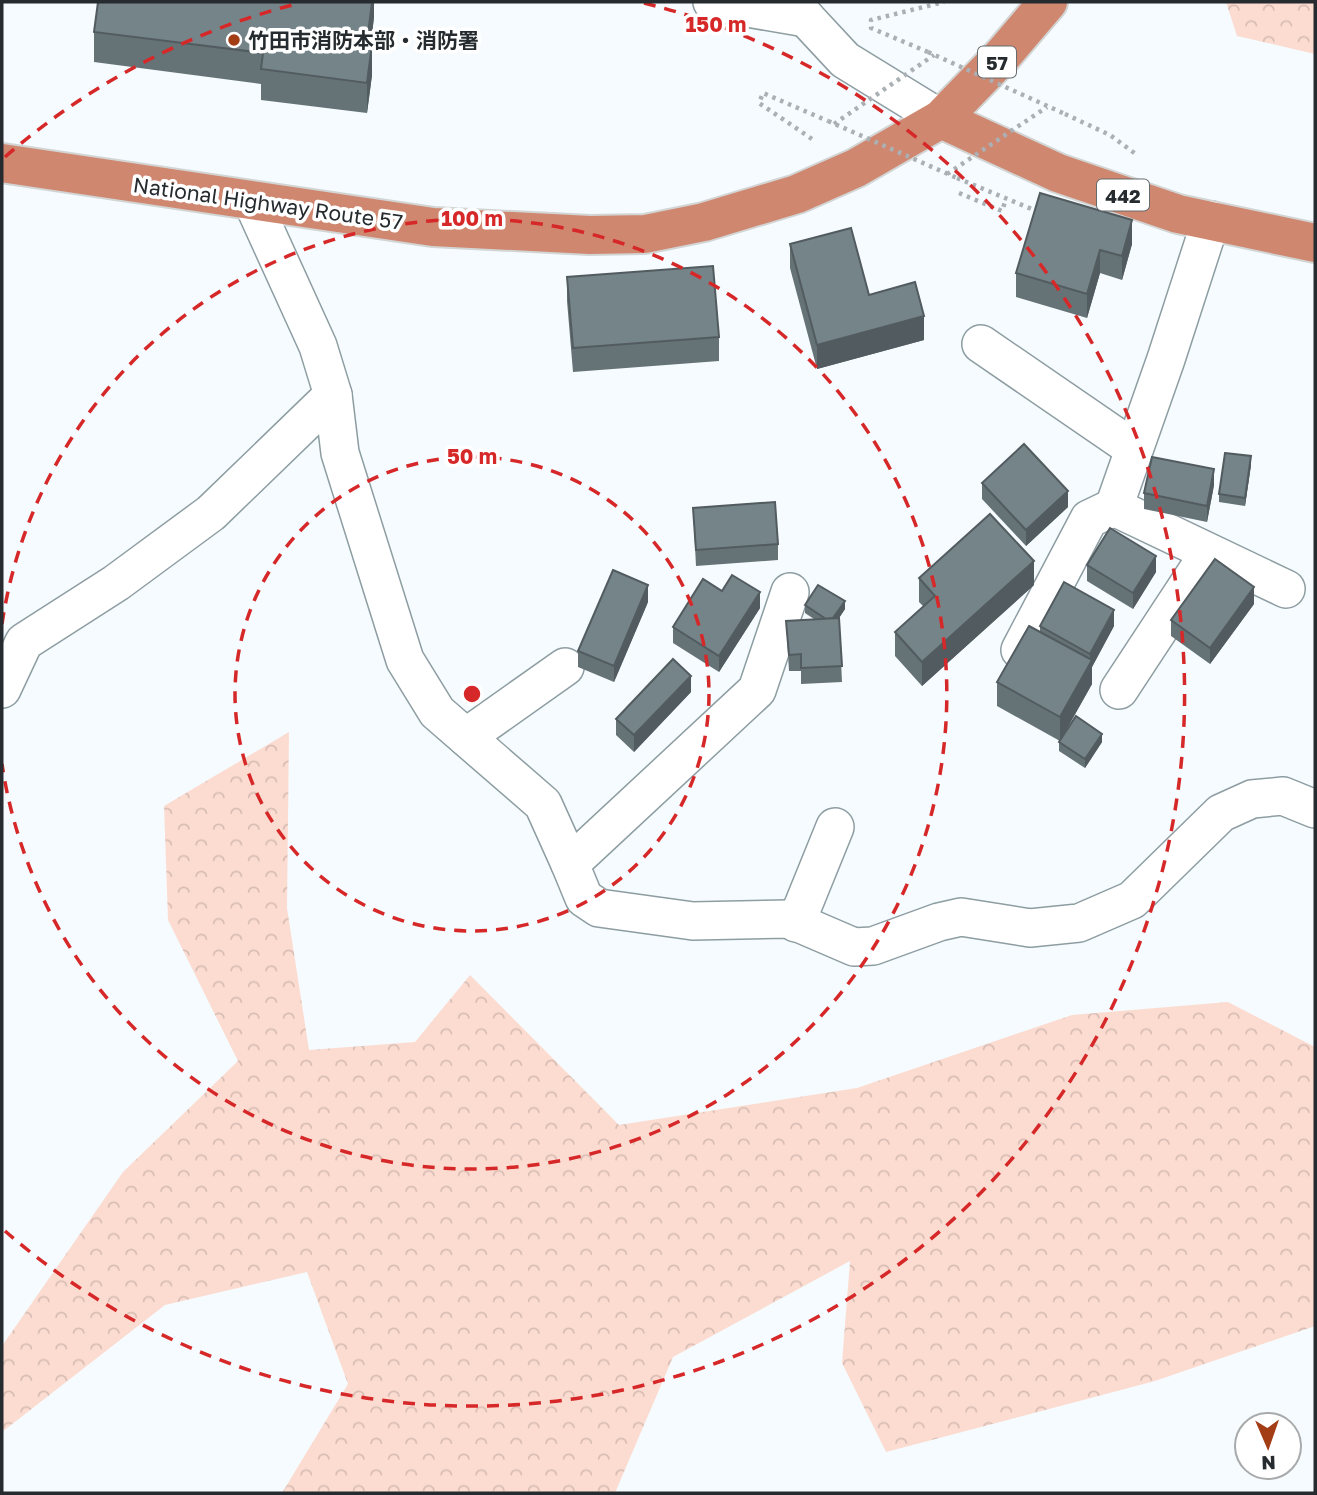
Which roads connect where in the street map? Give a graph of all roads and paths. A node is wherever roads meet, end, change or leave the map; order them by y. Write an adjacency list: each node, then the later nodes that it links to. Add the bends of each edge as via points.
1 (712, 2): 4 (street)
2 (944, 2): 5 (path, via 871,20 871,29)
3 (1048, 2): 7 (highway, National Highway Route 57 / 57)
4 (798, 10): 7 (street, via 845,60)
5 (934, 55): 6 (path, bridge); 8 (path, bridge)
6 (1047, 106): 10 (path, bridge, via 1110,135); 12 (path, bridge)
7 (941, 119): 15 (highway, National Highway Route 57 / 57, via 797,194 645,234 433,227); 17 (highway, 442, via 1058,173 1178,214)
8 (834, 124): 9 (path, via 763,93 759,103); 12 (path, bridge)
9 (812, 139)
10 (1137, 155)
11 (2, 163): 15 (highway, National Highway Route 57 / 57)
12 (947, 174): 14 (path)
13 (959, 193): 14 (path, via 1002,211)
14 (1006, 199): 16 (path)
15 (252, 201): 20 (street, via 318,346)
16 (1034, 210)
17 (1211, 220): 18 (highway, 442); 21 (street)
18 (1315, 243)
19 (981, 344): 21 (street)
20 (334, 395): 28 (street, via 212,513 24,642); 30 (street, via 340,453 405,660 437,712)
21 (1134, 449): 22 (street)
22 (1114, 507): 23 (street); 26 (street, via 1089,519)
23 (1209, 553): 24 (street); 29 (street)
24 (1286, 589)
25 (790, 592): 33 (street, via 757,691)
26 (1020, 650)
27 (565, 667): 30 (street)
28 (2, 689)
29 (1119, 690)
30 (466, 737): 33 (street, via 543,804)
31 (1315, 809): 34 (street, via 1283,796 1252,799 1221,813 1132,900 1079,923 1030,928 961,917 873,946 854,947)
32 (835, 827): 34 (street)
33 (570, 863): 34 (street, via 584,898 599,908 693,921)
34 (796, 922)

